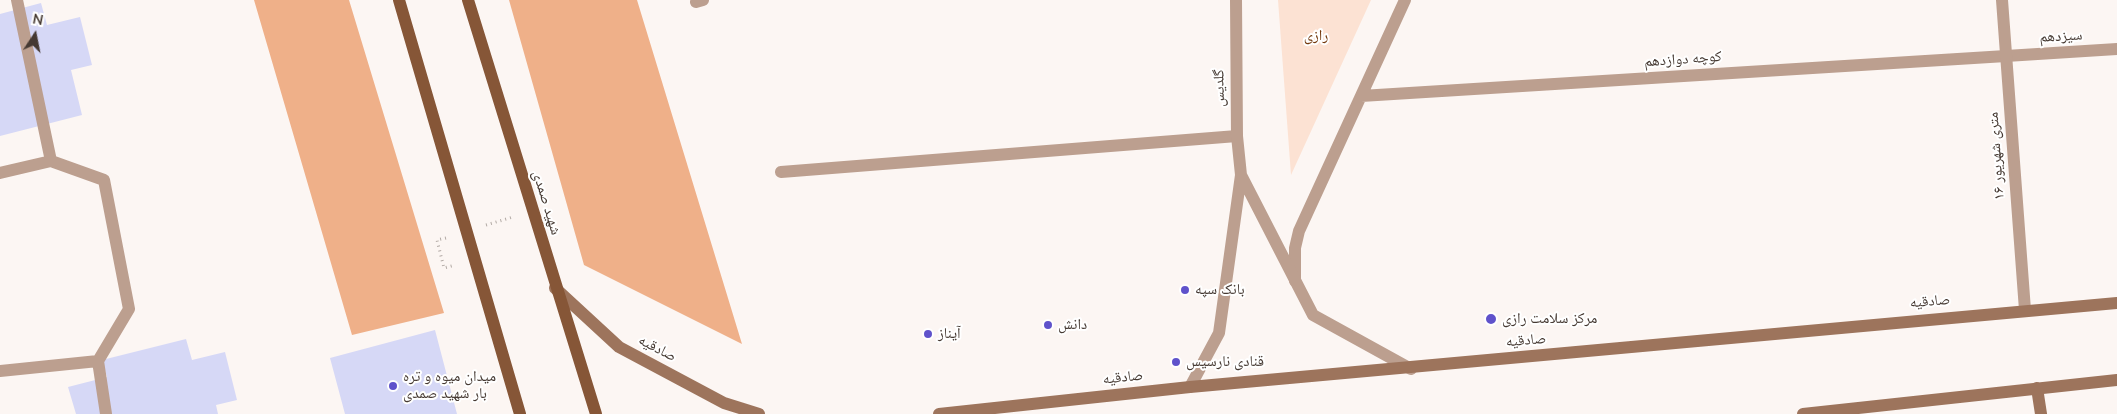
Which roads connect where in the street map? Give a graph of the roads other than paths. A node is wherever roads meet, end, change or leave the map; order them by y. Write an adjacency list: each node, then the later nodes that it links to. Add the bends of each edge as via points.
1 (17, 0): 11 (street)
2 (399, 0): 26 (main road)
3 (468, 0): 16 (main road, شهید صمدی)
4 (1236, 0): 10 (street, گلدیس)
5 (1405, 0): 9 (street)
6 (2002, 0): 8 (street, ۱۶ متری شهریور)
7 (2117, 50): 8 (street, سیزدهم)
8 (2006, 56): 9 (street, کوچه دوازدهم); 18 (street, ۱۶ متری شهریور)
9 (1361, 96): 15 (street, via 1299,231)
10 (1237, 136): 12 (street); 14 (street, گلدیس)
11 (50, 161): 13 (street); 19 (street, via 104,180 128,309)
12 (781, 172)
13 (0, 173)
14 (1241, 175): 15 (street); 23 (street, via 1220,333)
15 (1294, 281): 20 (street, via 1313,314)
16 (555, 288): 27 (main road, شهید صمدی); 28 (main road, صادقیه, via 619,347 724,403)
17 (2117, 303): 18 (main road, صادقیه)
18 (2025, 310): 20 (main road, صادقیه)
19 (98, 360): 21 (street); 25 (street)
20 (1411, 368): 23 (main road, صادقیه)
21 (0, 371)
22 (2117, 380): 24 (main road)
23 (1190, 387): 29 (main road, صادقیه)
24 (2037, 388): 30 (main road); 31 (main road)
25 (106, 414)
26 (520, 414)
27 (596, 414)
28 (759, 414)
29 (939, 414)
30 (1803, 414)
31 (2041, 414)

